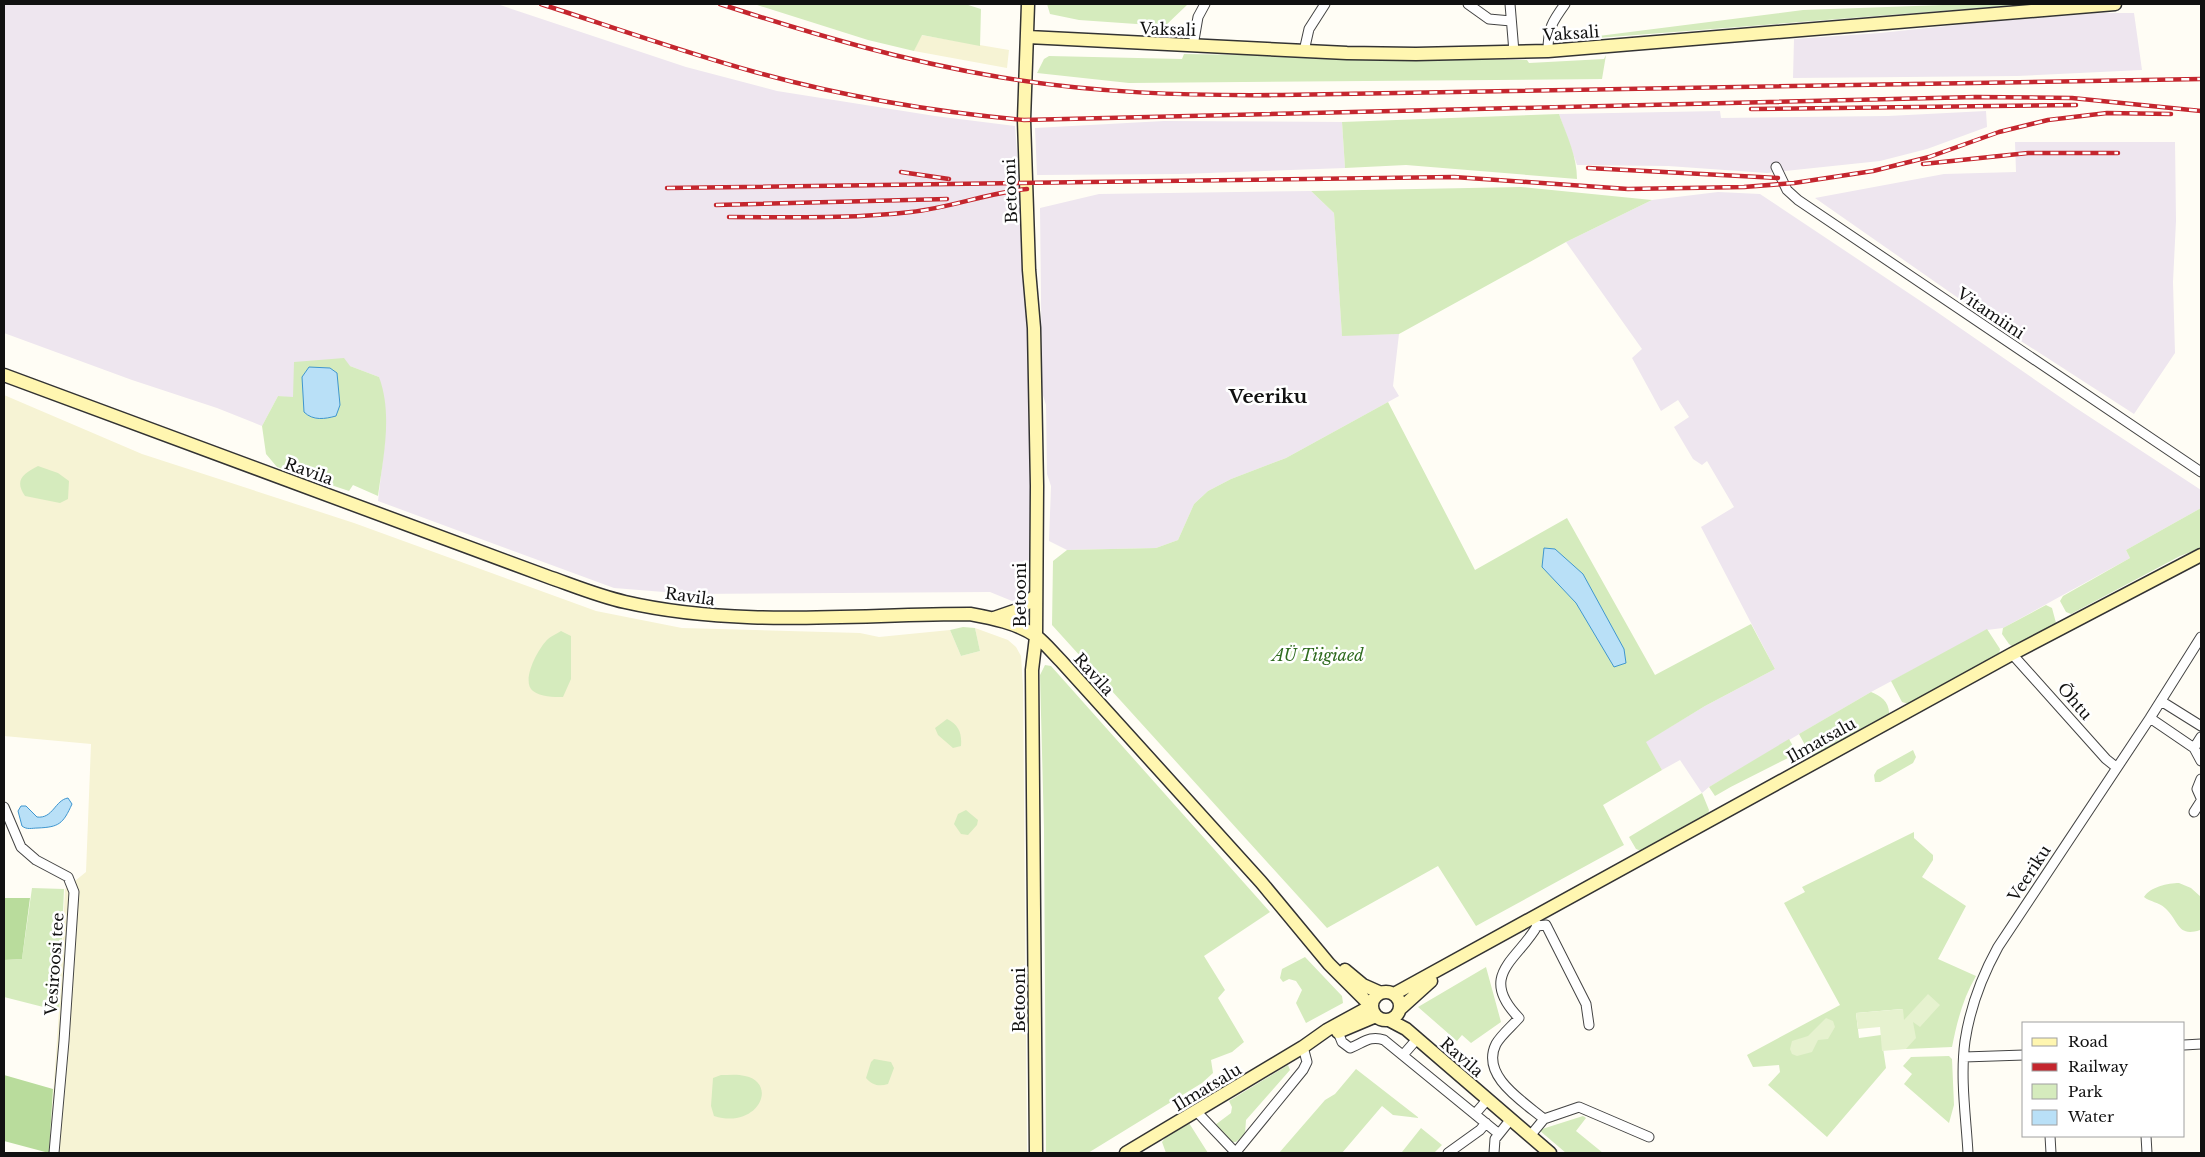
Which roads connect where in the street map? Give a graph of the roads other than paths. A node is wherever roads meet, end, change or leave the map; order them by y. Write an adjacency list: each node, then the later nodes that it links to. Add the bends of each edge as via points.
1 (1028, 4): 10 (street, Betooni)
2 (1205, 4): 11 (street, via 1198,17)
3 (1325, 4): 12 (street, via 1309,29)
4 (1468, 4): 9 (street, via 1489,19)
5 (1510, 4): 9 (street)
6 (1565, 4): 13 (street, via 1548,32)
7 (2115, 4): 8 (street, Vaksali)
8 (2034, 7): 13 (street, Vaksali)
9 (1511, 21): 14 (street)
10 (1028, 37): 11 (street, Vaksali); 19 (street, Betooni, via 1024,130 1034,352)
11 (1194, 46): 12 (street, Vaksali)
12 (1304, 51): 14 (street, Vaksali)
13 (1548, 51): 14 (street, Vaksali)
14 (1514, 52)
15 (1776, 167): 17 (street, Vitamiini, via 1787,190 1798,200)
16 (4, 375): 20 (street, Ravila, via 624,602 725,617 970,614)
17 (2201, 472)
18 (2201, 555): 23 (street, Ilmatsalu)
19 (1036, 595): 20 (street, via 1020,609); 21 (street, Betooni)
20 (994, 618): 21 (street, Ravila)
21 (1036, 636): 35 (street, Ravila); 63 (street, Betooni, via 1032,679)
22 (2201, 637): 24 (street, Veeriku)
23 (2012, 654): 30 (street, Õhtu); 36 (street, Ilmatsalu)
24 (2161, 701): 25 (street, Veeriku); 26 (street)
25 (2150, 718): 28 (street); 30 (street, Veeriku)
26 (2201, 726)
27 (2201, 737): 28 (street)
28 (2194, 748): 29 (street)
29 (2201, 761)
30 (2116, 767): 50 (street, Veeriku, via 1989,964 1970,1017)
31 (2201, 779): 32 (street, via 2197,789)
32 (2201, 800): 34 (street)
33 (4, 807): 62 (street, Vesiroosi tee, via 21,847 36,860 68,877 74,892)
34 (2194, 812)
35 (1287, 911): 38 (street, Ravila, via 1355,979); 40 (street, Ravila, via 1329,964)
36 (1535, 921): 37 (street, Ilmatsalu); 42 (street, via 1546,925 1586,1004); 54 (street, via 1530,938 1506,963 1502,993 1505,1002 1519,1018 1496,1044 1494,1067 1500,1081)
37 (1458, 959): 39 (street, Ilmatsalu); 41 (street, Ilmatsalu)
38 (1380, 993): 39 (street); 40 (street, via 1374,998)
39 (1394, 994): 41 (street, via 1399,1001)
40 (1374, 1011): 41 (street, via 1380,1019); 43 (street, Ilmatsalu); 47 (street, Ilmatsalu, via 1327,1030)
41 (1396, 1014): 44 (street, Ravila)
42 (1589, 1025)
43 (1338, 1032): 47 (street, Ilmatsalu); 48 (street, via 1342,1042 1350,1048 1365,1039 1378,1037)
44 (1417, 1039): 48 (street, Ravila); 51 (street, Ravila)
45 (2201, 1044): 46 (street)
46 (2185, 1045)
47 (1304, 1047): 52 (street, Ilmatsalu); 65 (street, via 1307,1062 1302,1070)
48 (1403, 1055): 53 (street)
49 (2022, 1055): 50 (street)
50 (1964, 1057): 69 (street, Veeriku)
51 (1487, 1100): 53 (street, Ravila); 55 (street, Ravila)
52 (1197, 1112): 64 (street, Ilmatsalu); 65 (street)
53 (1475, 1114): 56 (street)
54 (1544, 1118): 58 (street); 59 (street, via 1579,1107)
55 (1510, 1119): 57 (street); 58 (street, Ravila)
56 (1486, 1123): 57 (street); 66 (street)
57 (1499, 1134): 67 (street, via 1495,1139)
58 (1530, 1136): 68 (street, Ravila)
59 (1649, 1137)
60 (2050, 1137): 70 (street)
61 (2146, 1137): 71 (street)
62 (54, 1153)
63 (1036, 1153)
64 (1126, 1153)
65 (1236, 1153)
66 (1448, 1153)
67 (1494, 1153)
68 (1550, 1153)
69 (1968, 1153)
70 (2051, 1153)
71 (2147, 1153)

